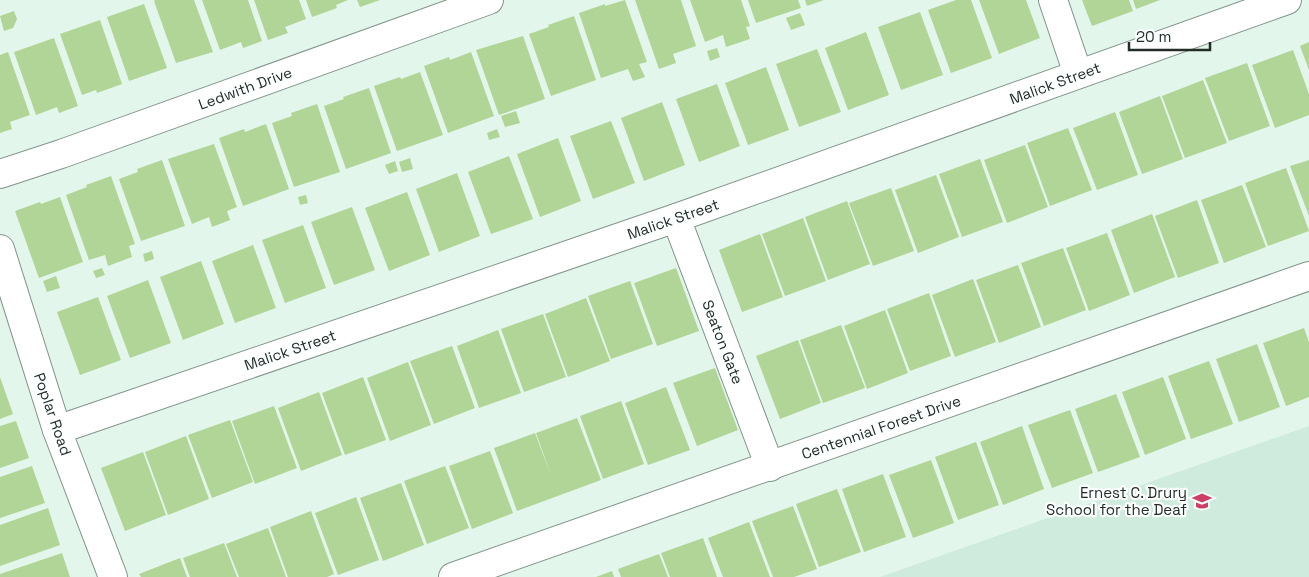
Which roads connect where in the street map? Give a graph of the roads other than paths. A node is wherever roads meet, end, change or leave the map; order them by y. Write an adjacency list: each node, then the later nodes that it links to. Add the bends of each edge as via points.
1 (489, 0): 5 (street, Ledwith Drive)
2 (1053, 0): 4 (street)
3 (1287, 0): 4 (street, Malick Street)
4 (1078, 74): 6 (street, Malick Street)
5 (0, 174)
6 (676, 218): 9 (street, Malick Street); 10 (street, Seaton Gate)
7 (0, 248): 9 (street, Poplar Road)
8 (1309, 276): 10 (street, Centennial Forest Drive)
9 (57, 430): 11 (street, Poplar Road)
10 (770, 467): 12 (street, Centennial Forest Drive)
11 (113, 577)
12 (453, 577)

